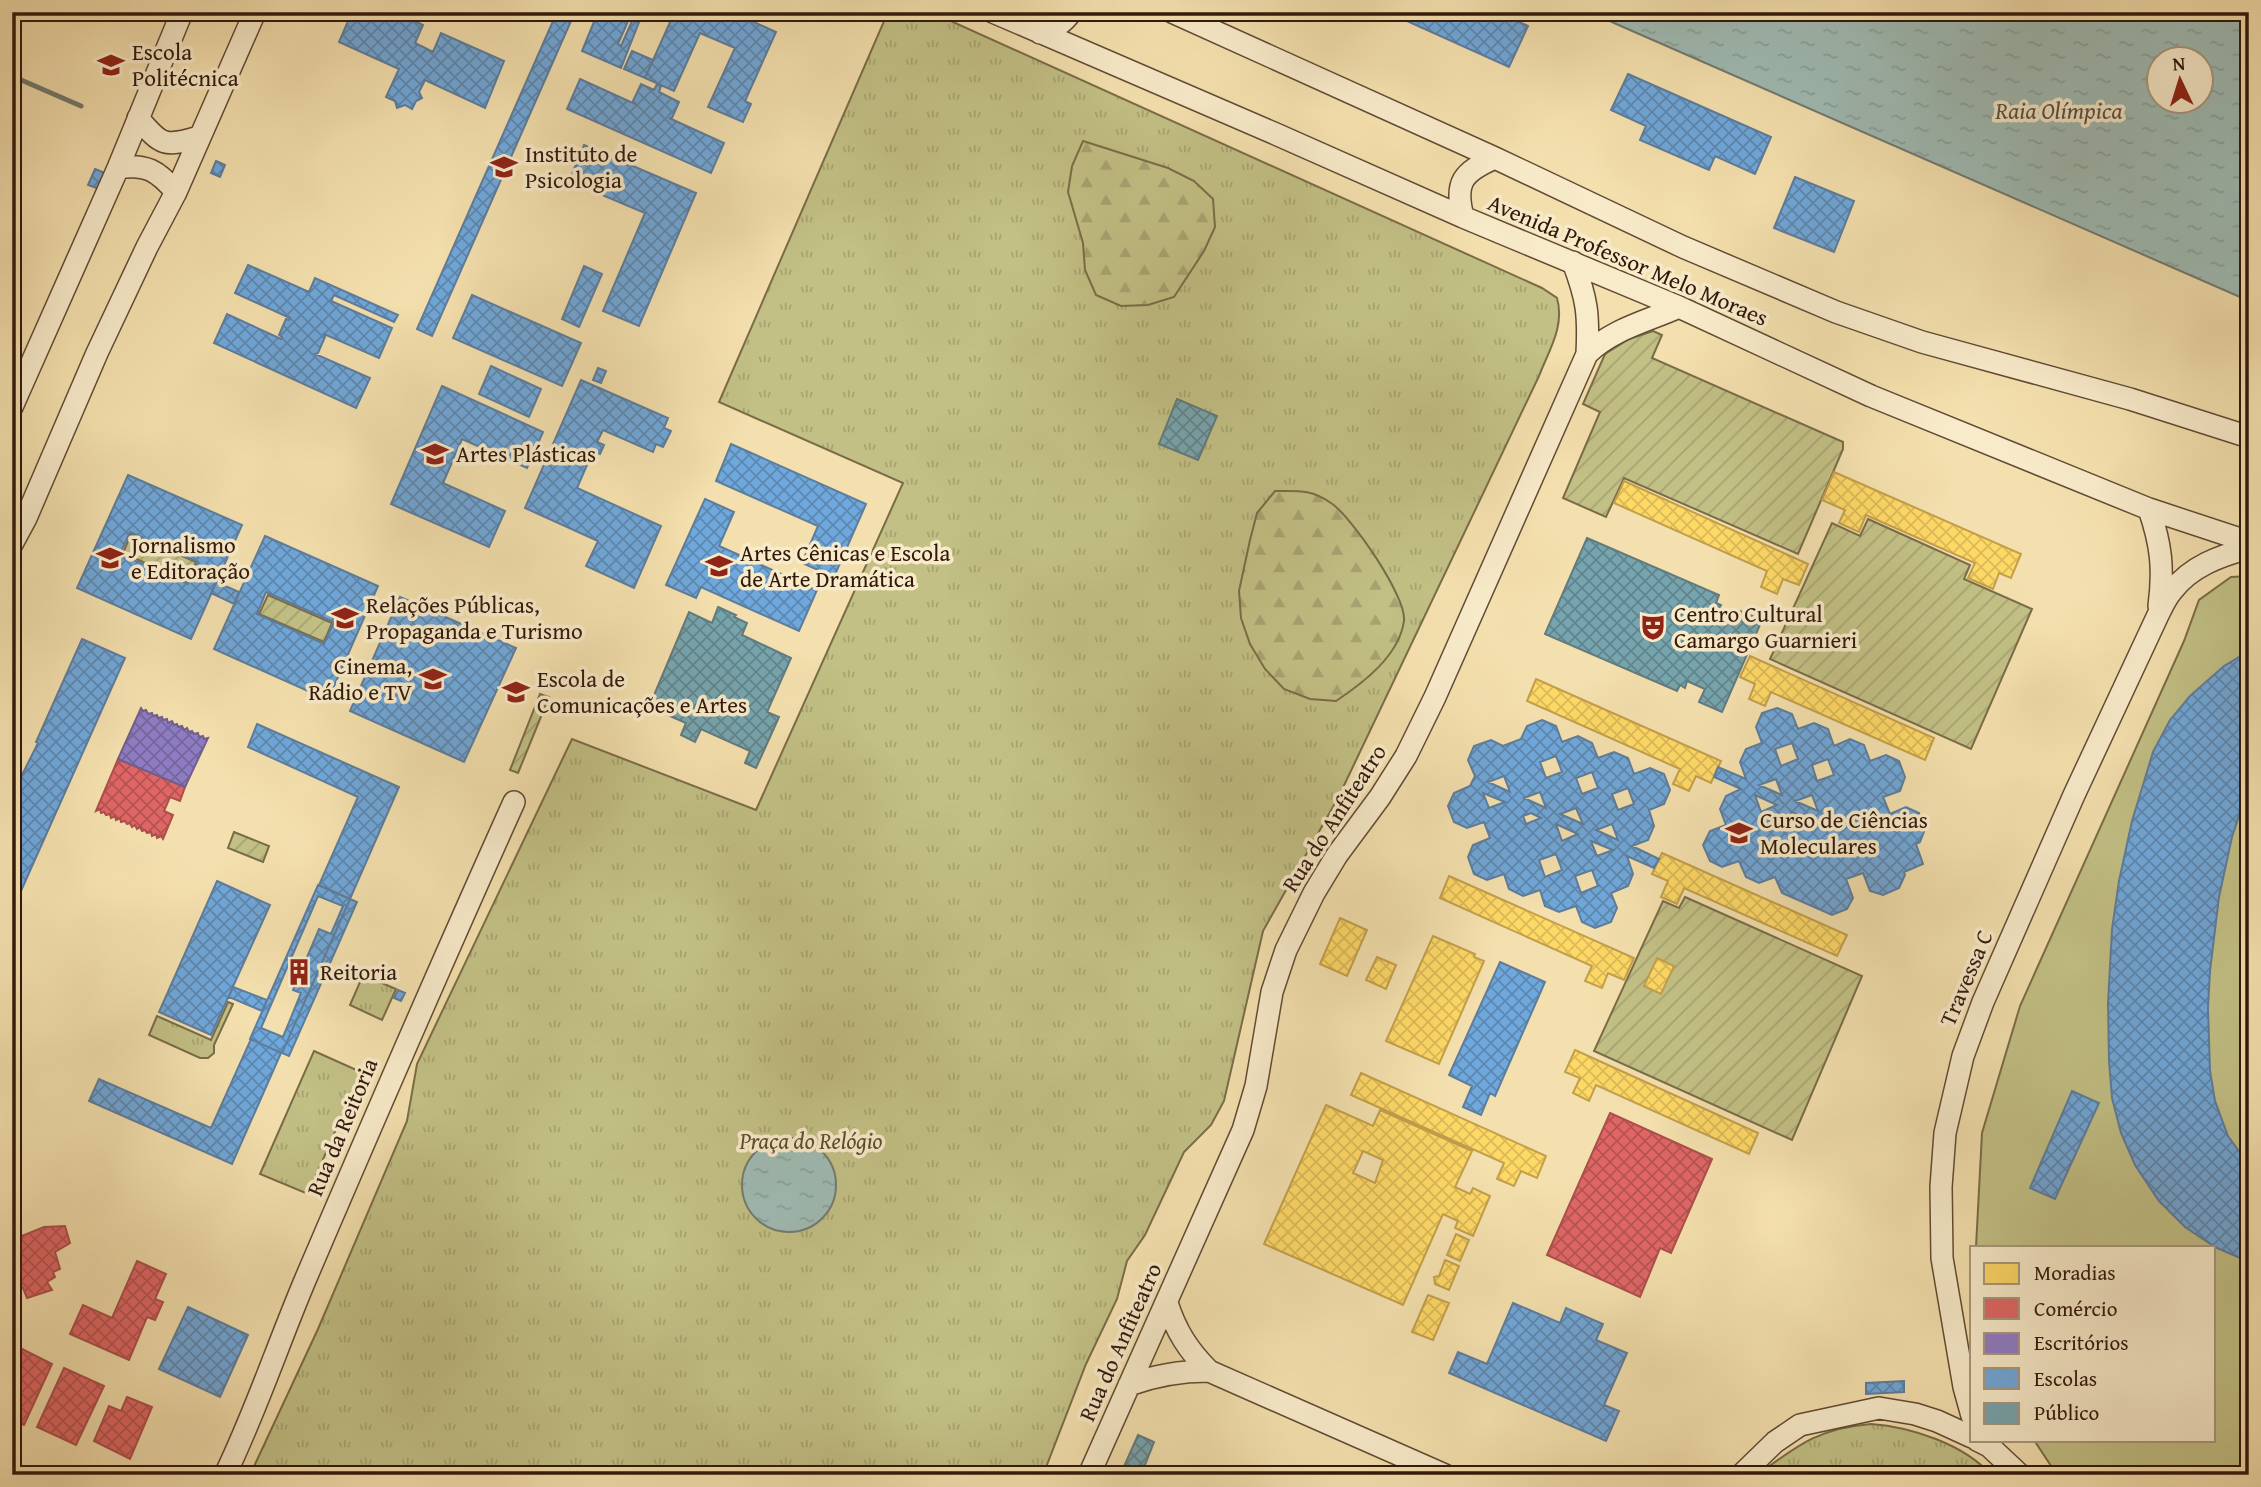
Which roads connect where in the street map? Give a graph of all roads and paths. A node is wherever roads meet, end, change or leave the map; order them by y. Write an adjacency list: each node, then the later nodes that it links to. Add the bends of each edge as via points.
1 (182, 12): 7 (street)
2 (255, 12): 8 (street)
3 (993, 12): 6 (street, Avenida Professor Melo Moraes)
4 (1071, 12): 6 (street, via 1066,20)
5 (1172, 12): 9 (street, Avenida Professor Melo Moraes)
6 (1040, 33): 12 (street, Avenida Professor Melo Moraes)
7 (138, 118): 8 (street, via 164,143); 10 (street)
8 (200, 137): 11 (street)
9 (1494, 158): 12 (street, via 1462,177 1459,202); 17 (street, Avenida Professor Melo Moraes, via 1683,247 1836,312 1922,342)
10 (118, 168): 11 (street, via 135,165 147,169); 16 (street)
11 (176, 192): 19 (street)
12 (1463, 217): 13 (street, Avenida Professor Melo Moraes)
13 (1573, 262): 14 (street, Avenida Professor Melo Moraes); 15 (street, Rua do Anfiteatro, via 1586,297)
14 (1679, 307): 15 (street, Rua do Anfiteatro, via 1615,333); 18 (street, Avenida Professor Melo Moraes, via 1871,397)
15 (1587, 354): 25 (street, Rua do Anfiteatro, via 1406,755 1314,892 1286,950 1272,992 1256,1086 1243,1130)
16 (12, 407)
17 (2249, 437)
18 (2149, 509): 20 (street, Avenida Professor Melo Moraes); 23 (street, Travessa C, via 2162,556)
19 (19, 520): 21 (street)
20 (2249, 542)
21 (12, 544)
22 (2249, 548): 23 (street, Travessa C, via 2209,561 2192,572 2172,590)
23 (2158, 615): 28 (street, Travessa C, via 2074,794 1963,1056 1945,1133 1941,1187 1942,1258)
24 (514, 802): 33 (street, Rua da Reitoria, via 404,1046)
25 (1167, 1303): 26 (street, via 1182,1340); 27 (street, Rua do Anfiteatro)
26 (1209, 1371): 27 (street, via 1181,1371); 35 (street)
27 (1129, 1385): 34 (street, Rua do Anfiteatro)
28 (1964, 1387): 29 (street, Travessa C); 30 (street, via 1955,1406)
29 (1970, 1409)
30 (1937, 1421): 31 (street); 36 (street, via 1879,1408 1800,1425 1775,1441)
31 (1970, 1436)
32 (1981, 1442): 37 (street)
33 (225, 1475)
34 (1089, 1475)
35 (1445, 1475)
36 (1741, 1475)
37 (2020, 1475)

